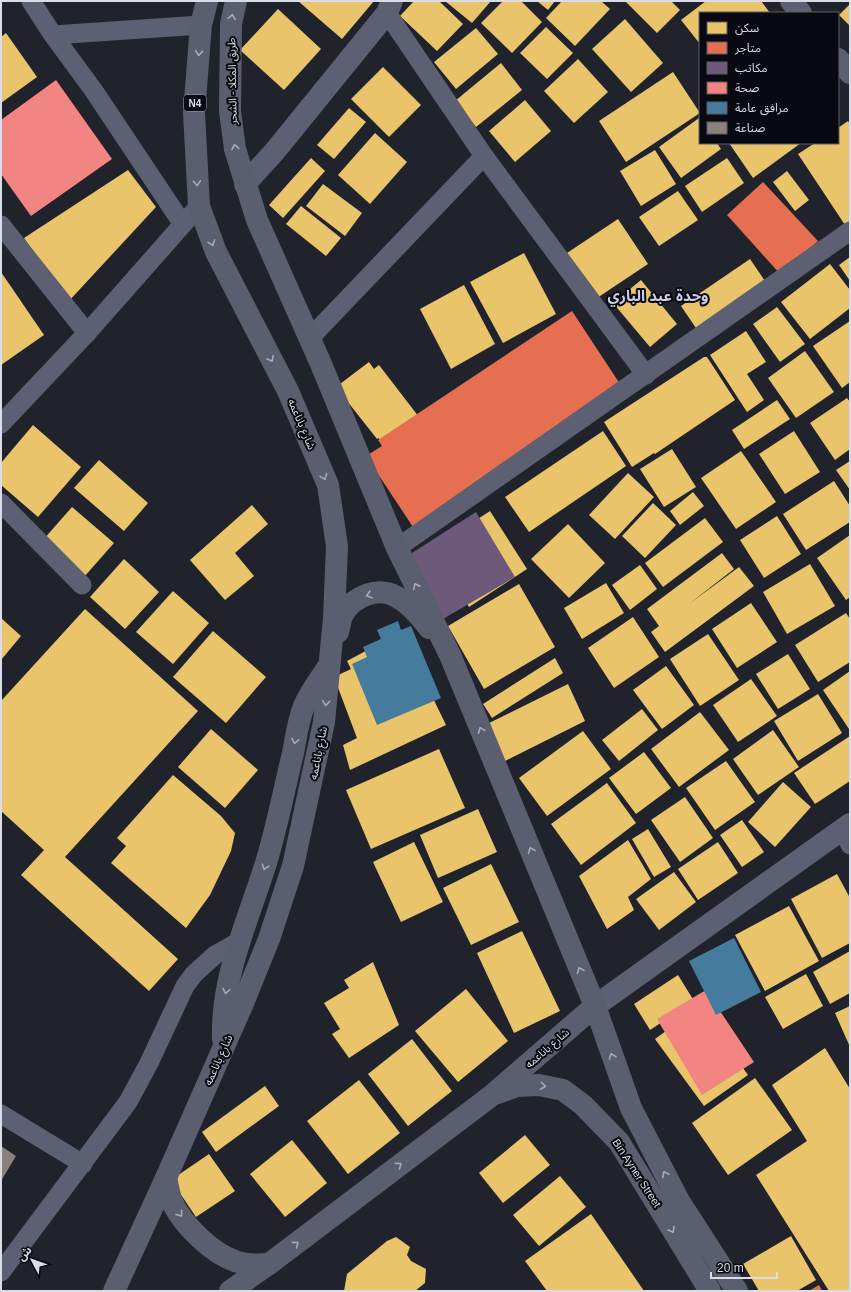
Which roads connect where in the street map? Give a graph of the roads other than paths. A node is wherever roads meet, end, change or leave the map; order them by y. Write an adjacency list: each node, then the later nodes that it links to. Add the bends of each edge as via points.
1 (31, 1): 8 (street)
2 (208, 1): 7 (highway, N4)
3 (236, 1): 12 (highway, طريق المكلا - الشحر, one-way to 3, via 235,149 230,111 231,24)
4 (791, 1): 6 (street)
5 (389, 7): 11 (street); 12 (street, via 275,151)
6 (800, 12)
7 (201, 26): 8 (street); 13 (highway, N4, one-way to 13, via 194,113)
8 (53, 35): 14 (street, via 94,91)
9 (839, 59): 10 (street)
10 (850, 73)
11 (484, 156): 18 (street); 19 (street)
12 (245, 184): 18 (highway, طريق المكلا - الشحر)
13 (199, 206): 14 (street); 25 (highway, شارع باناعمه, one-way to 25, via 216,252 288,391 328,485 337,546 334,618)
14 (182, 223): 17 (street)
15 (1, 225): 17 (street)
16 (850, 231): 19 (street)
17 (87, 333): 20 (street)
18 (309, 339): 22 (highway, طريق المكلا - الشحر)
19 (646, 375): 22 (street)
20 (1, 424)
21 (1, 503): 23 (street)
22 (397, 548): 24 (highway, طريق المكلا - الشحر, one-way to 22)
23 (82, 585)
24 (450, 655): 25 (highway, one-way to 25, via 407,604 397,597 384,593 371,593 350,605 342,616); 28 (highway, Bin Ayner Street, one-way to 24)
25 (328, 668): 27 (highway, one-way to 27, via 310,693 301,715 274,833); 29 (highway, شارع باناعمه, one-way to 29, via 324,722 293,866 269,939)
26 (848, 832): 28 (street)
27 (240, 941): 29 (highway, one-way to 29, via 224,1005); 32 (street, via 215,954 185,986 139,1083)
28 (595, 1006): 30 (highway, شارع باناعمه); 39 (highway, Bin Ayner Street, one-way to 28, via 679,1201 630,1108)
29 (223, 1048): 33 (highway, شارع باناعمه)
30 (491, 1096): 34 (highway, شارع باناعمه, one-way to 30); 38 (highway, Bin Ayner Street, one-way to 38, via 517,1086 539,1085 563,1090 583,1105 619,1142)
31 (1, 1114): 32 (street)
32 (83, 1164): 35 (street)
33 (166, 1178): 34 (highway, one-way to 34, via 172,1202 178,1213 210,1248 238,1262 253,1265); 36 (highway, شارع باناعمه)
34 (269, 1264): 37 (highway, شارع باناعمه)
35 (1, 1272)
36 (116, 1289)
37 (230, 1291)
38 (710, 1291)
39 (737, 1291)

